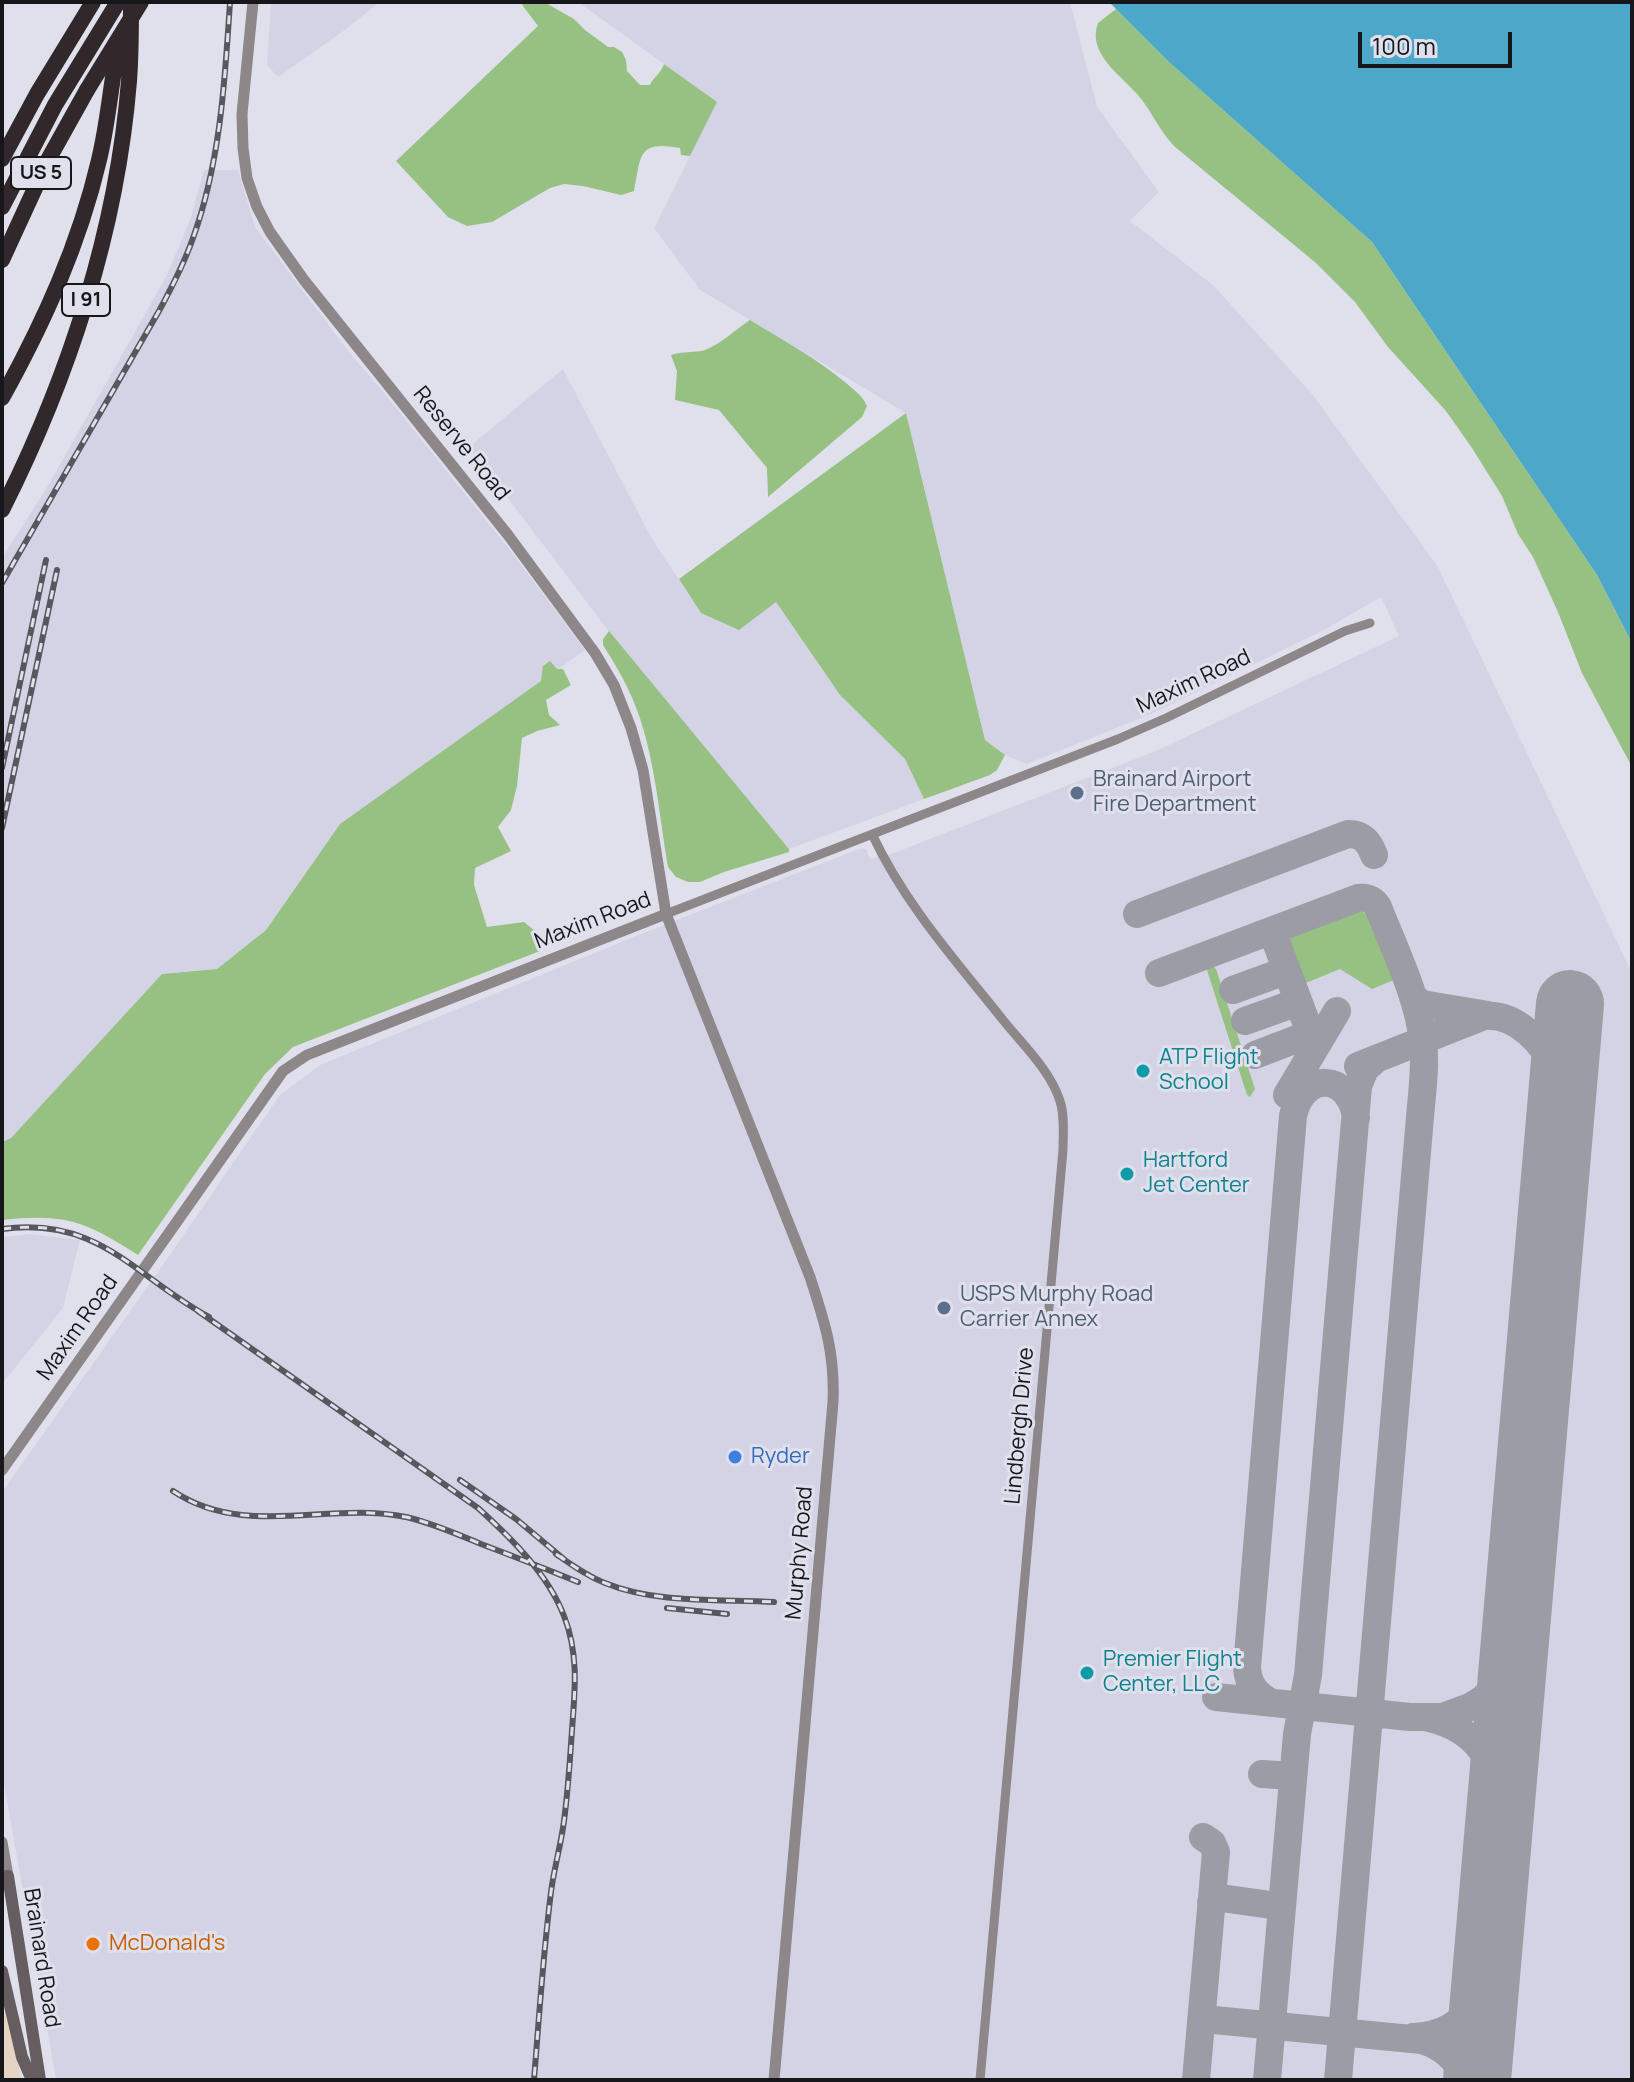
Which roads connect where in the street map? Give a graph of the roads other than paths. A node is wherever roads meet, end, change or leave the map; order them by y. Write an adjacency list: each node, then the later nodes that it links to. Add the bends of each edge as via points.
1 (93, 2): 4 (highway, US 5)
2 (253, 2): 11 (street, Reserve Road, via 242,114 247,178 257,207 304,280 508,535 614,685 643,770)
3 (130, 4): 5 (highway, via 83,57); 6 (highway, US 5, bridge); 7 (highway, bridge, via 103,144 78,236); 8 (highway, I 91, via 129,78 96,264 53,399)
4 (2, 159)
5 (2, 207)
6 (2, 260)
7 (2, 398)
8 (2, 510)
9 (1370, 623): 10 (street, Maxim Road, via 1140,730)
10 (872, 834): 11 (street, Maxim Road); 19 (street, Lindbergh Drive, via 909,899 1054,1086 1062,1115)
11 (666, 914): 12 (street, Maxim Road, via 307,1055 283,1071); 18 (street, Murphy Road, via 810,1277 832,1357 833,1407)
12 (2, 1470)
13 (2, 1842): 14 (street, Brainard Road)
14 (5, 1877): 17 (main road, Brainard Road)
15 (2, 1971): 16 (main road)
16 (32, 2080)
17 (40, 2080)
18 (774, 2080)
19 (980, 2080)

